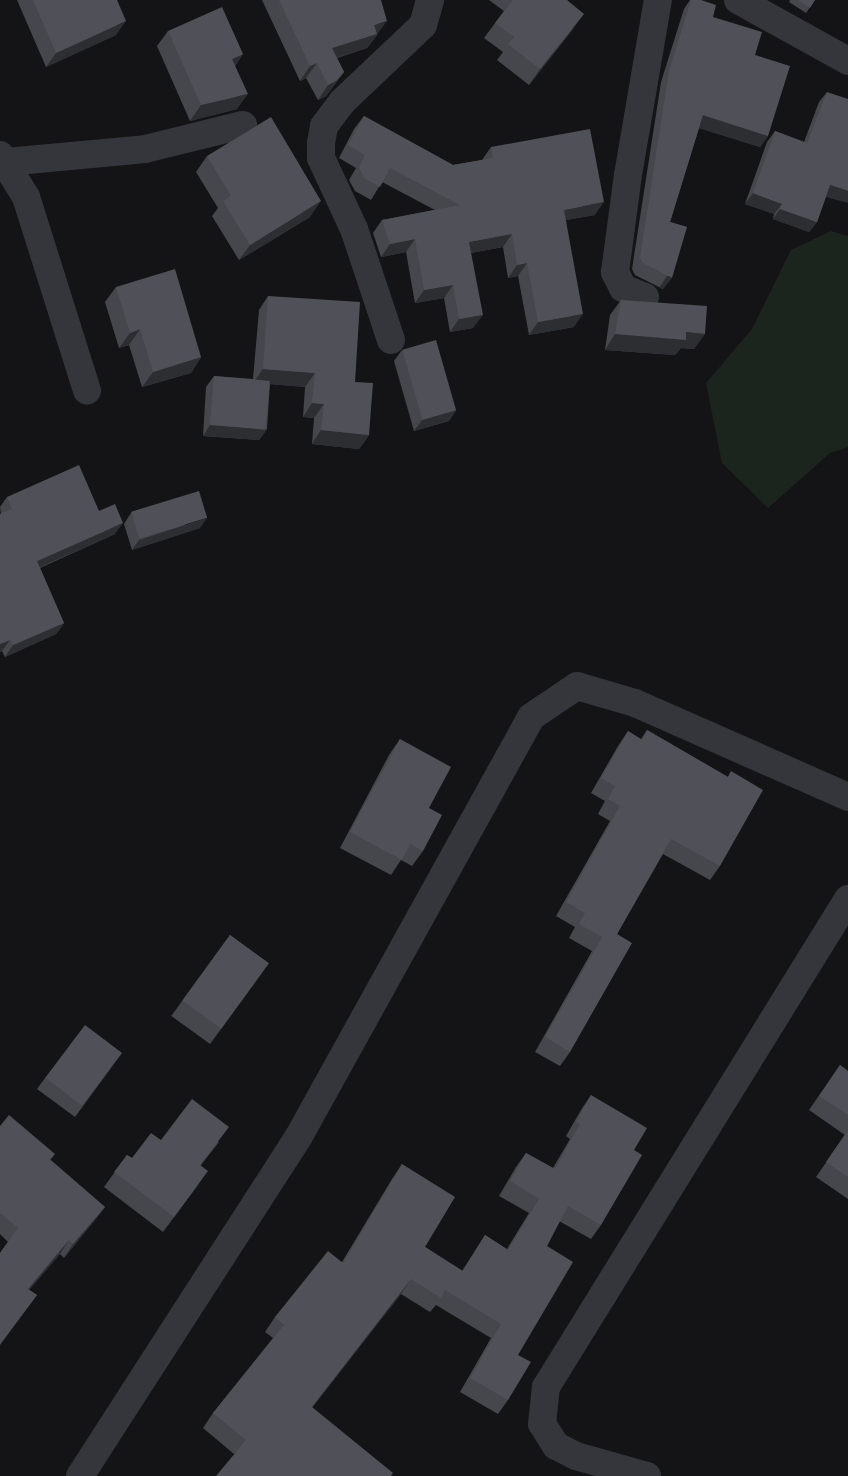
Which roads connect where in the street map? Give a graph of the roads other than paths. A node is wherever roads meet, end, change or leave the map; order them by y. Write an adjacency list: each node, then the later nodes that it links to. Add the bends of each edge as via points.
1 (430, 0): 8 (street, via 423,25 343,101 324,126 321,143 321,158 354,229)
2 (658, 0): 7 (street, via 615,272 624,288)
3 (738, 0): 4 (street)
4 (848, 61)
5 (243, 125): 6 (street, via 145,149)
6 (3, 158): 9 (street, via 26,197)
7 (645, 297)
8 (391, 340)
9 (87, 391)
10 (848, 797): 12 (street, via 635,703 577,686 531,717 299,1136)
11 (848, 900): 13 (street, via 546,1387 542,1423 556,1446)
12 (79, 1476)
13 (647, 1476)

